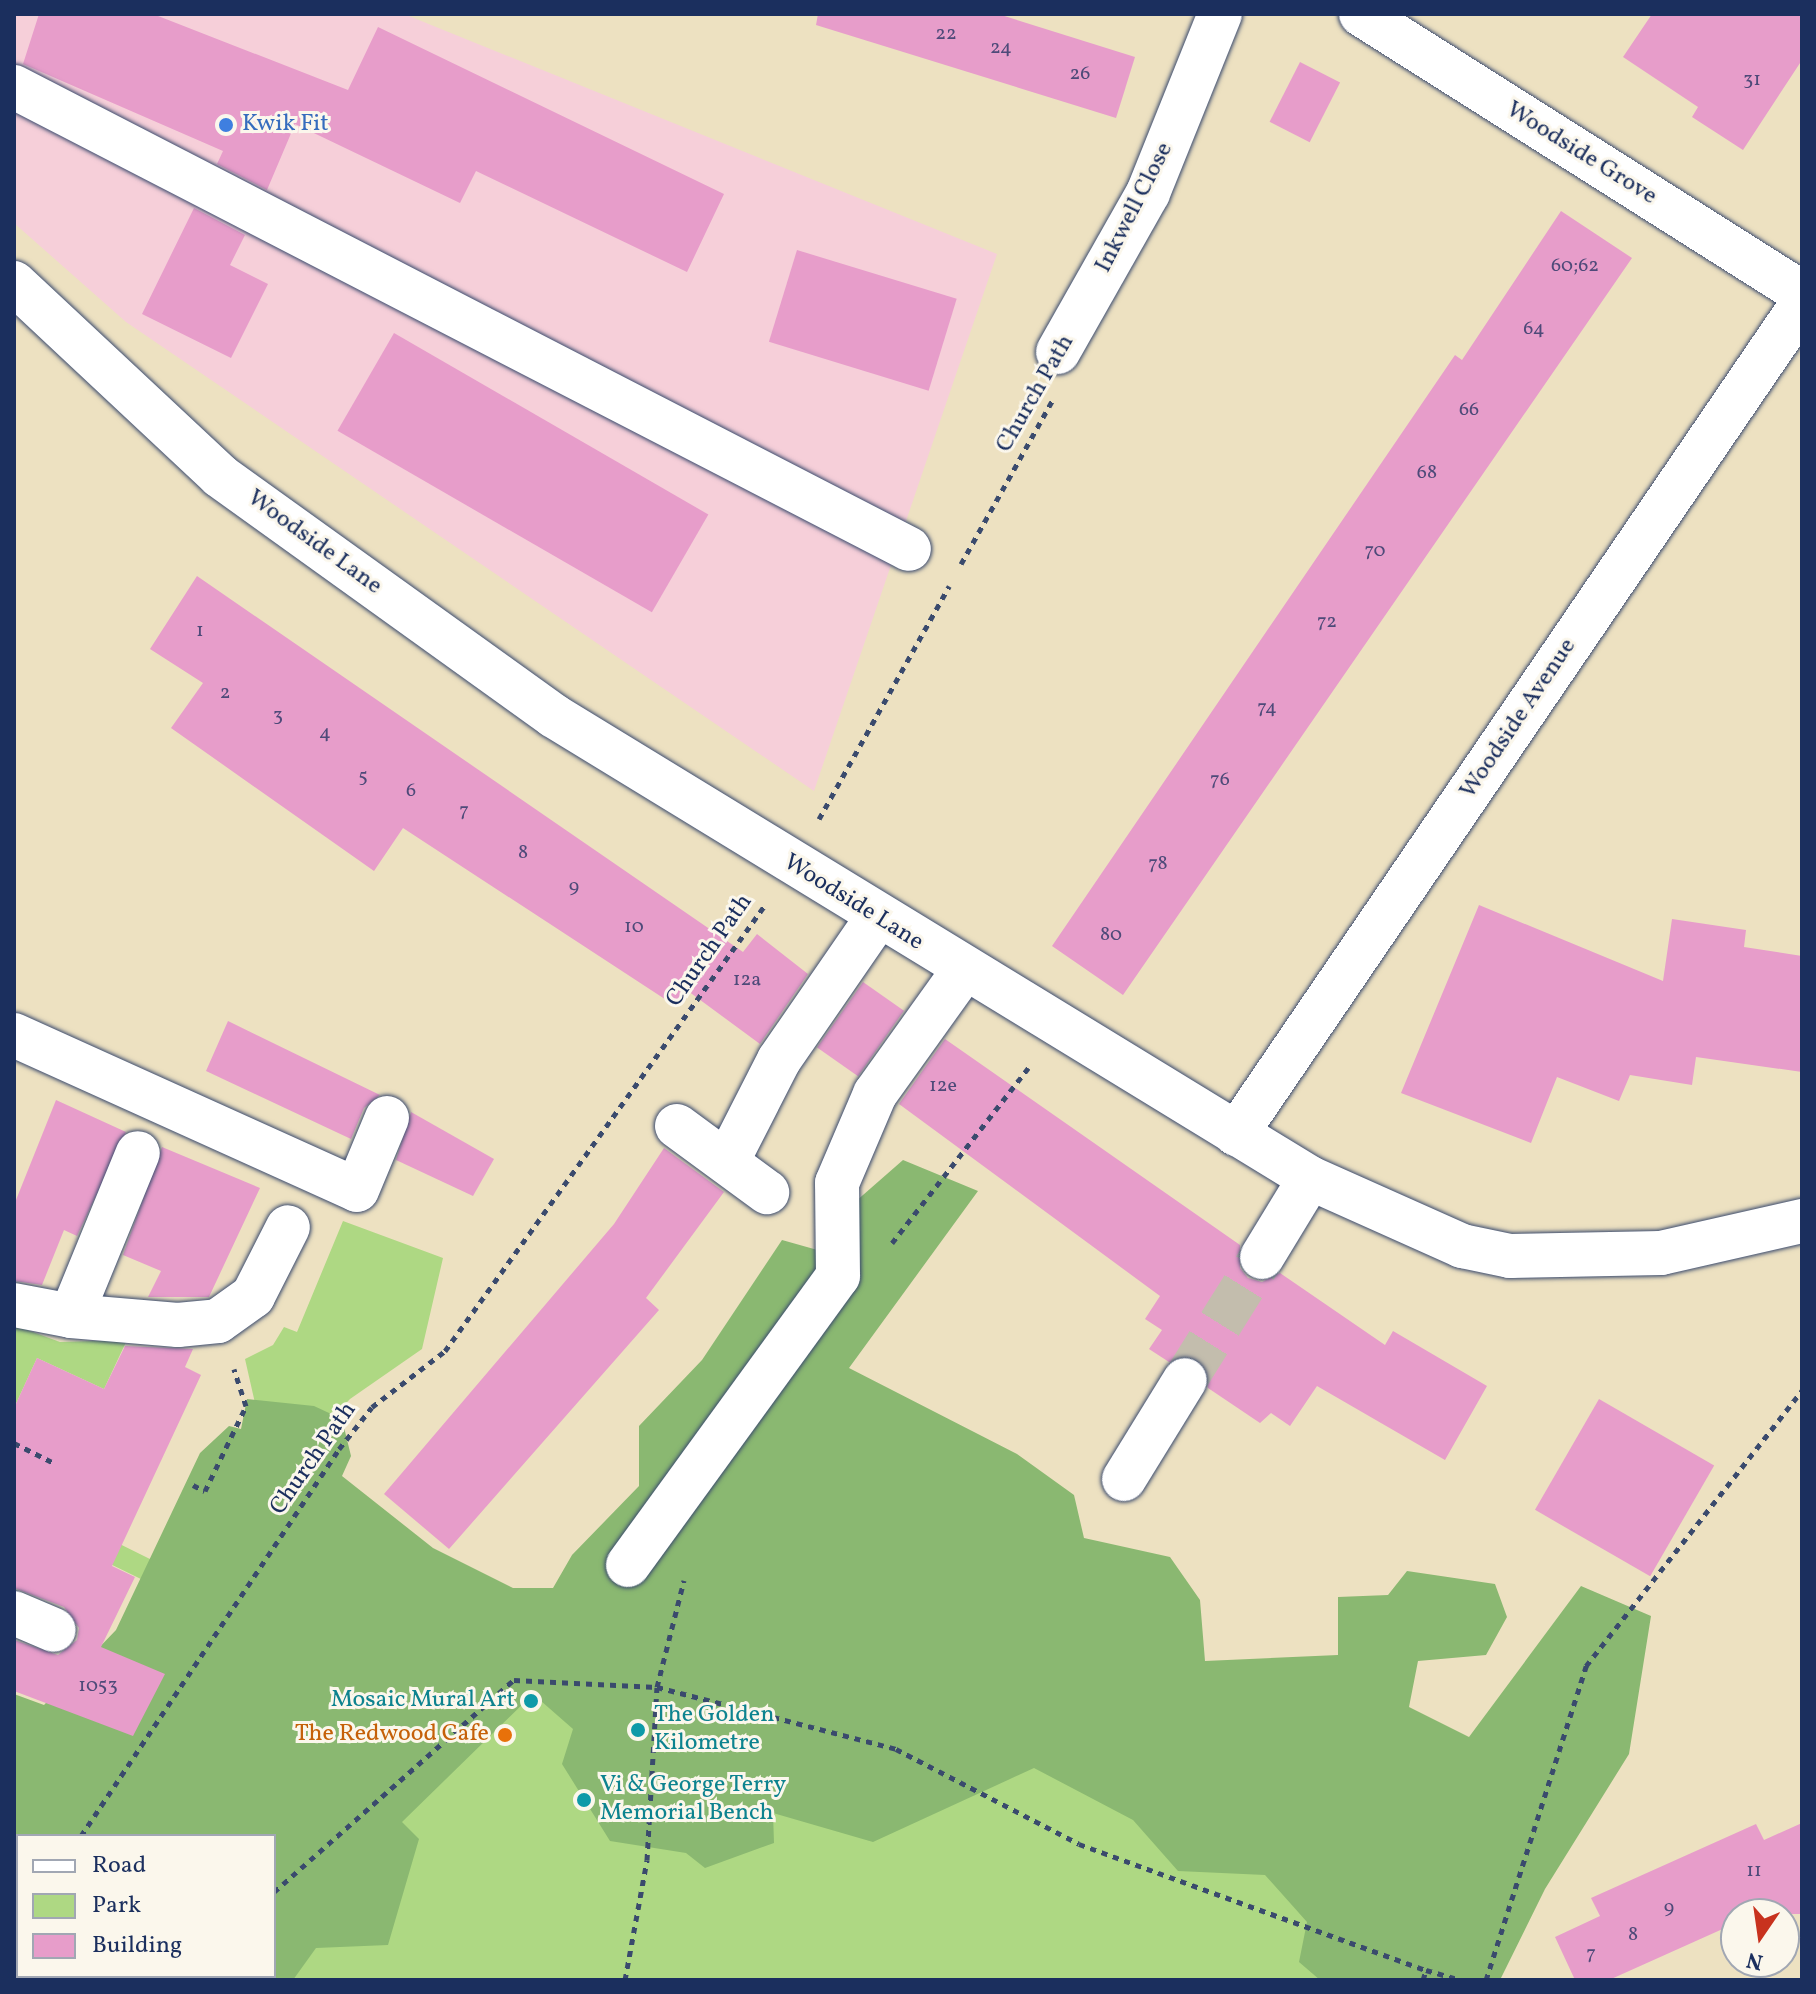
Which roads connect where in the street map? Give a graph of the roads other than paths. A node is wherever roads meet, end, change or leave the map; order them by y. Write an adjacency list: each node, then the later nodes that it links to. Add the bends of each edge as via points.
1 (1220, 14): 7 (street, Inkwell Close, via 1148,193)
2 (1361, 14): 5 (street, Woodside Grove)
3 (14, 87): 8 (street)
4 (14, 283): 9 (street, Woodside Lane, via 220,476 554,716)
5 (1802, 293)
6 (1802, 304): 14 (street, Woodside Avenue)
7 (1058, 372)
8 (909, 549)
9 (877, 918): 10 (street, Woodside Lane); 16 (street, via 779,1060)
10 (963, 971): 14 (street, Woodside Lane); 26 (street, via 875,1094 837,1183 838,1276)
11 (14, 1035): 12 (street, via 357,1190)
12 (387, 1118)
13 (677, 1126): 16 (street)
14 (1236, 1134): 17 (street, Woodside Lane)
15 (138, 1153): 23 (street)
16 (727, 1162): 18 (street)
17 (1310, 1178): 19 (street, Woodside Lane, via 1462,1246 1510,1256 1661,1253); 21 (street)
18 (767, 1192)
19 (1802, 1221)
20 (288, 1227): 23 (street, via 253,1296 218,1321 178,1325)
21 (1262, 1257)
22 (14, 1305): 23 (street)
23 (71, 1316)
24 (1185, 1380): 25 (street)
25 (1124, 1479)
26 (628, 1565)
27 (14, 1613): 28 (street)
28 (54, 1630)

